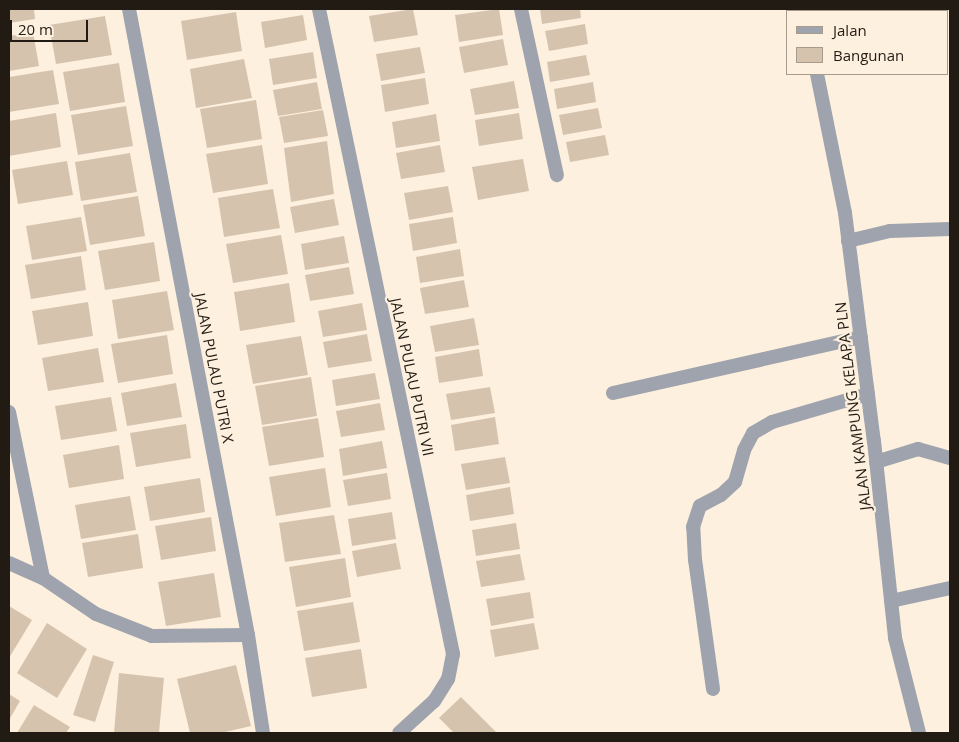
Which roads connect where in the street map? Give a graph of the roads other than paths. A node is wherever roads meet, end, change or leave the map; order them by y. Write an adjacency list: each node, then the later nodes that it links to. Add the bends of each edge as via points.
1 (129, 9): 18 (street, JALAN PULAU PUTRI X)
2 (319, 9): 21 (street, JALAN PULAU PUTRI VII, via 453,654 448,679 434,701)
3 (521, 9): 5 (street)
4 (817, 75): 7 (street, JALAN KAMPUNG KELAPA PLN)
5 (557, 175)
6 (950, 229): 7 (street, via 890,231)
7 (848, 241): 8 (street, JALAN KAMPUNG KELAPA PLN)
8 (861, 337): 9 (street); 10 (street, JALAN KAMPUNG KELAPA PLN)
9 (613, 393)
10 (868, 394): 13 (street, JALAN KAMPUNG KELAPA PLN); 19 (street, via 772,422 753,433 744,450 735,482 721,495 700,506 693,527 695,560)
11 (9, 412): 15 (street)
12 (950, 458): 13 (street, via 918,449)
13 (876, 462): 17 (street, JALAN KAMPUNG KELAPA PLN)
14 (9, 563): 15 (street)
15 (43, 578): 18 (street, via 96,614 152,636)
16 (950, 588): 17 (street)
17 (891, 601): 22 (street, JALAN KAMPUNG KELAPA PLN, via 895,638)
18 (248, 635): 20 (street, JALAN PULAU PUTRI X)
19 (712, 689)
20 (264, 733)
21 (399, 733)
22 (918, 733)

